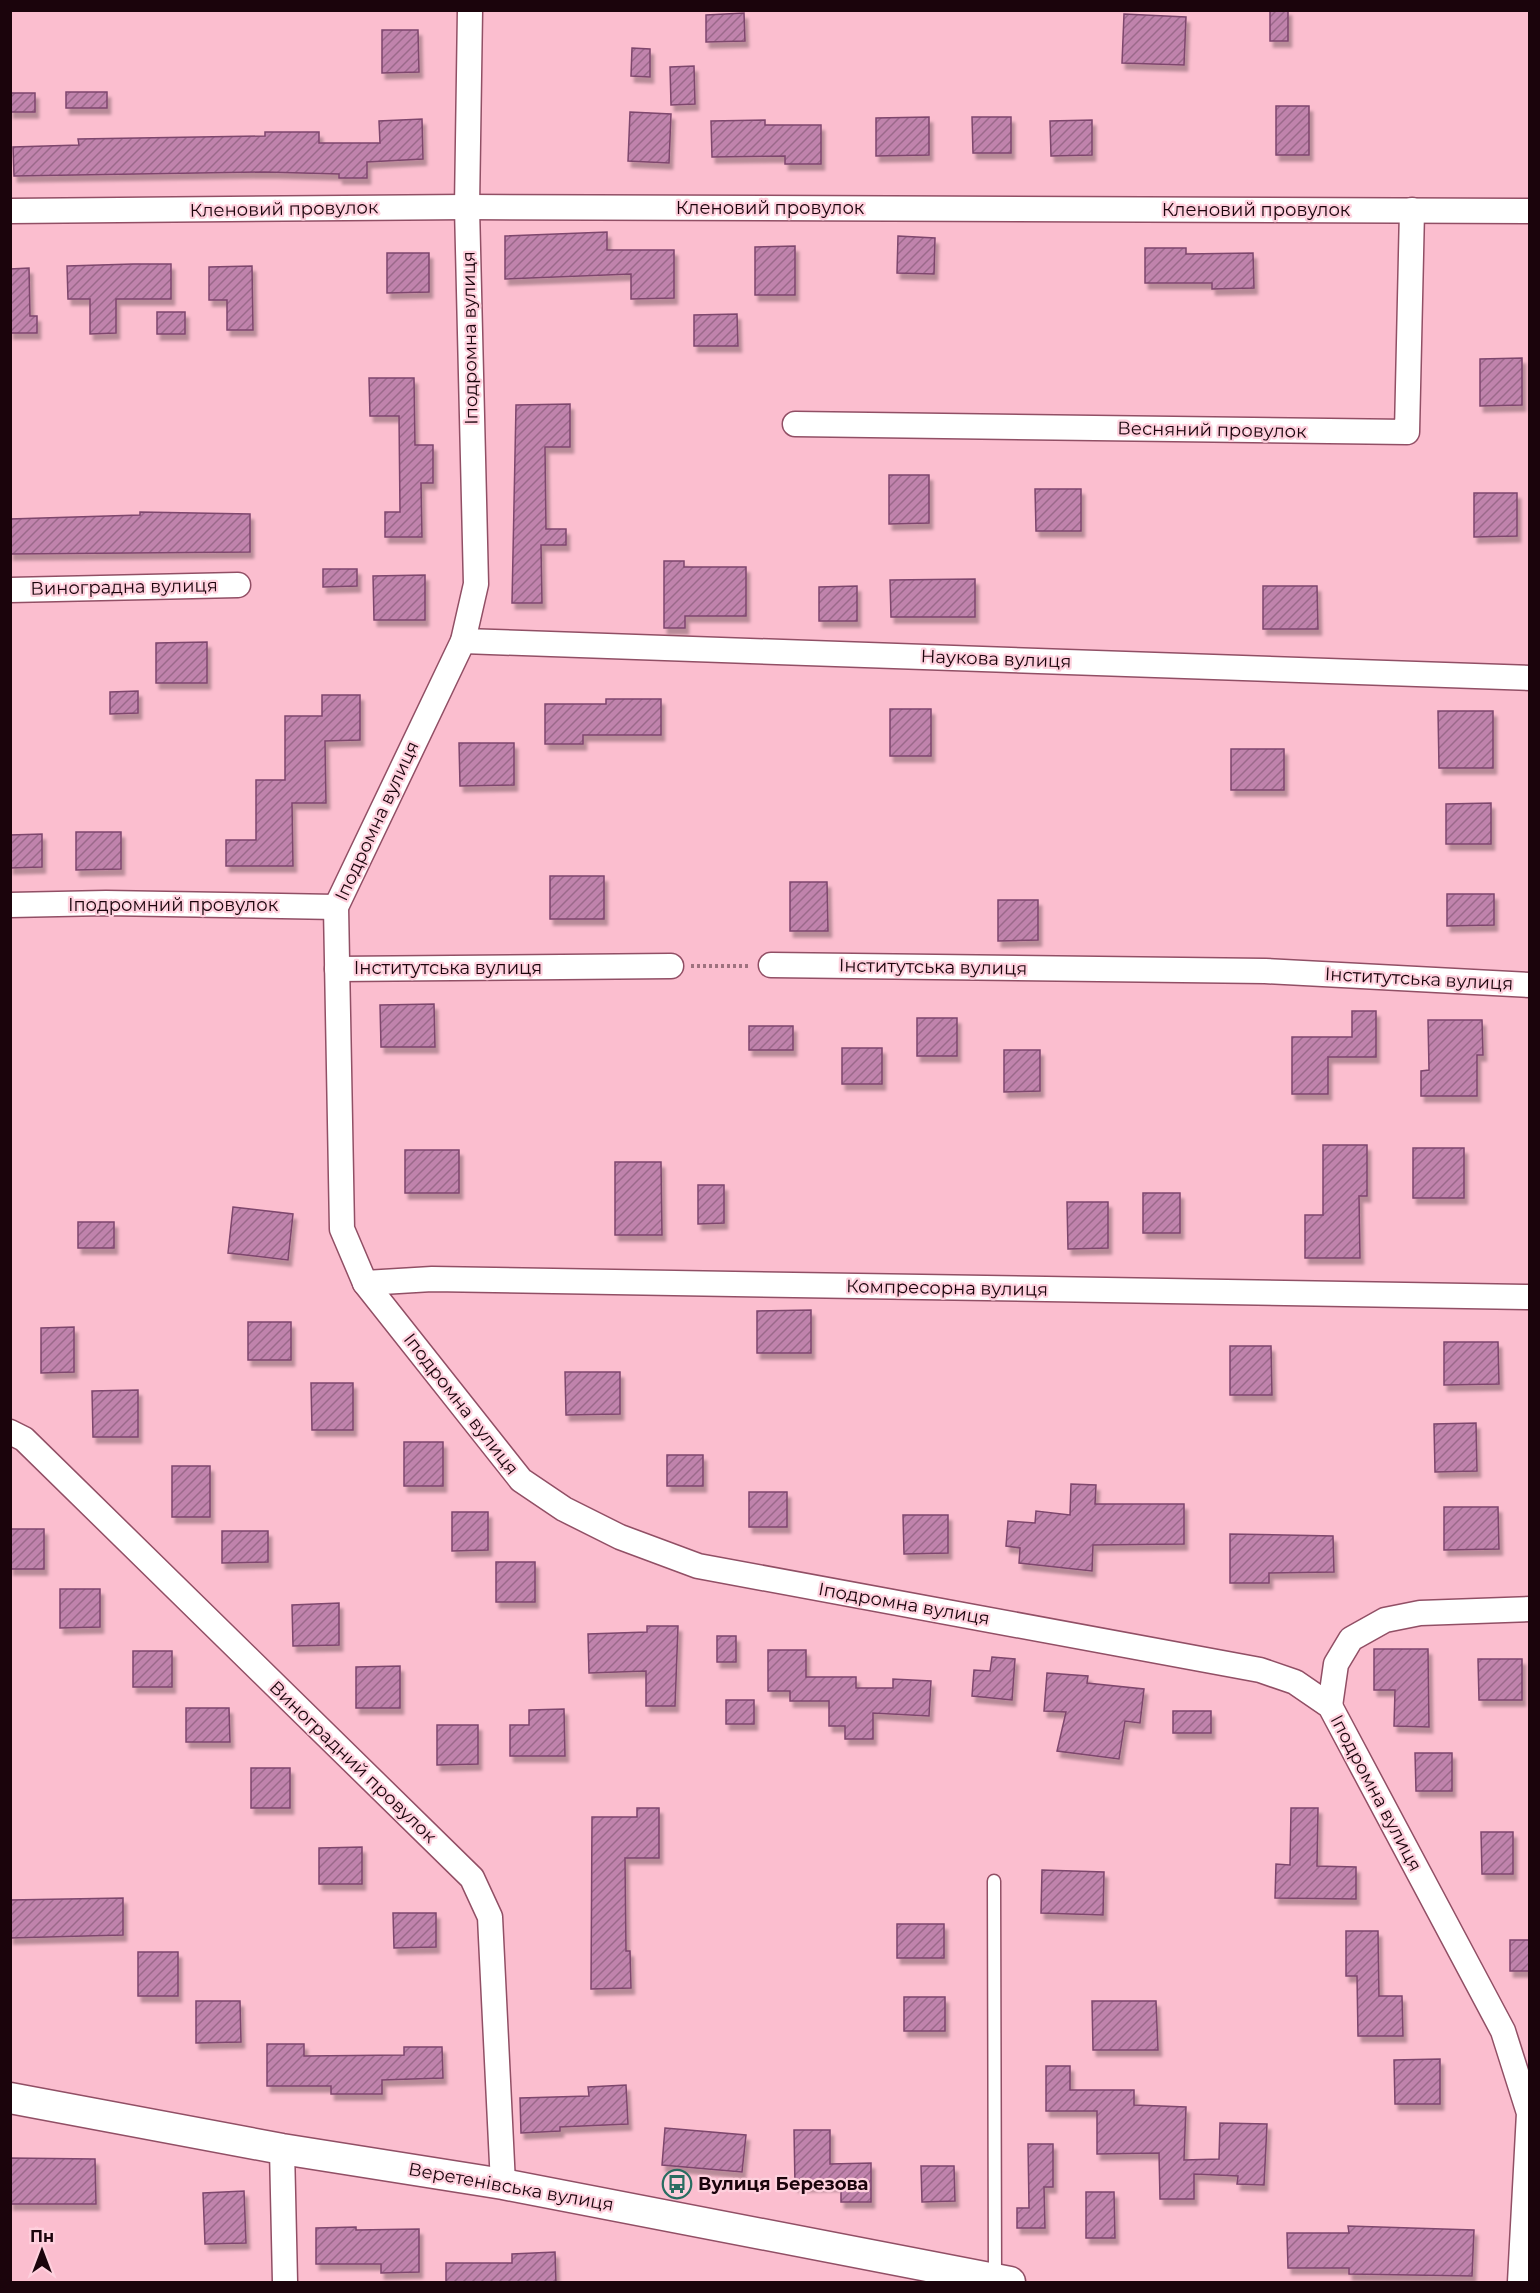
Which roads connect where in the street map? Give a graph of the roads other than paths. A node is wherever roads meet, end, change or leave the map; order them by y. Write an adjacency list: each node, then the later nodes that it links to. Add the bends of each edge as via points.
1 (470, 10): 2 (street, Іподромна вулиця)
2 (467, 207): 3 (street, Кленовий провулок); 4 (street, Кленовий провулок); 9 (street, Іподромна вулиця, via 476,584)
3 (1412, 210): 5 (street, Кленовий провулок); 6 (street, Весняний провулок, via 1407,432)
4 (10, 211)
5 (1530, 211)
6 (795, 424)
7 (238, 585): 8 (street, Виноградна вулиця)
8 (10, 590)
9 (463, 641): 10 (street, Наукова вулиця); 12 (street, Іподромна вулиця)
10 (1530, 678)
11 (10, 905): 12 (street, Іподромний провулок)
12 (336, 907): 15 (street, Іподромна вулиця)
13 (771, 965): 16 (street, Інститутська вулиця, via 1265,971)
14 (671, 966): 15 (street, Інститутська вулиця)
15 (337, 969): 17 (street, Іподромна вулиця, via 342,1229)
16 (1530, 985)
17 (365, 1283): 18 (street, Компресорна вулиця, via 432,1280); 21 (street, Іподромна вулиця, via 521,1480 564,1509 620,1537 698,1566 1260,1670 1295,1682)
18 (1530, 1297)
19 (10, 1432): 25 (street, Виноградний провулок, via 24,1439 472,1878 490,1917)
20 (1530, 1609): 21 (street, via 1420,1613 1385,1620 1351,1639 1336,1664)
21 (1330, 1706): 28 (street, Іподромна вулиця, via 1503,2031 1529,2113)
22 (994, 1881): 26 (lane)
23 (10, 2098): 24 (street, Веретенівська вулиця)
24 (282, 2150): 25 (street, Веретенівська вулиця); 27 (street)
25 (503, 2184): 26 (street, Веретенівська вулиця)
26 (1003, 2281)
27 (285, 2283)
28 (1520, 2283)

